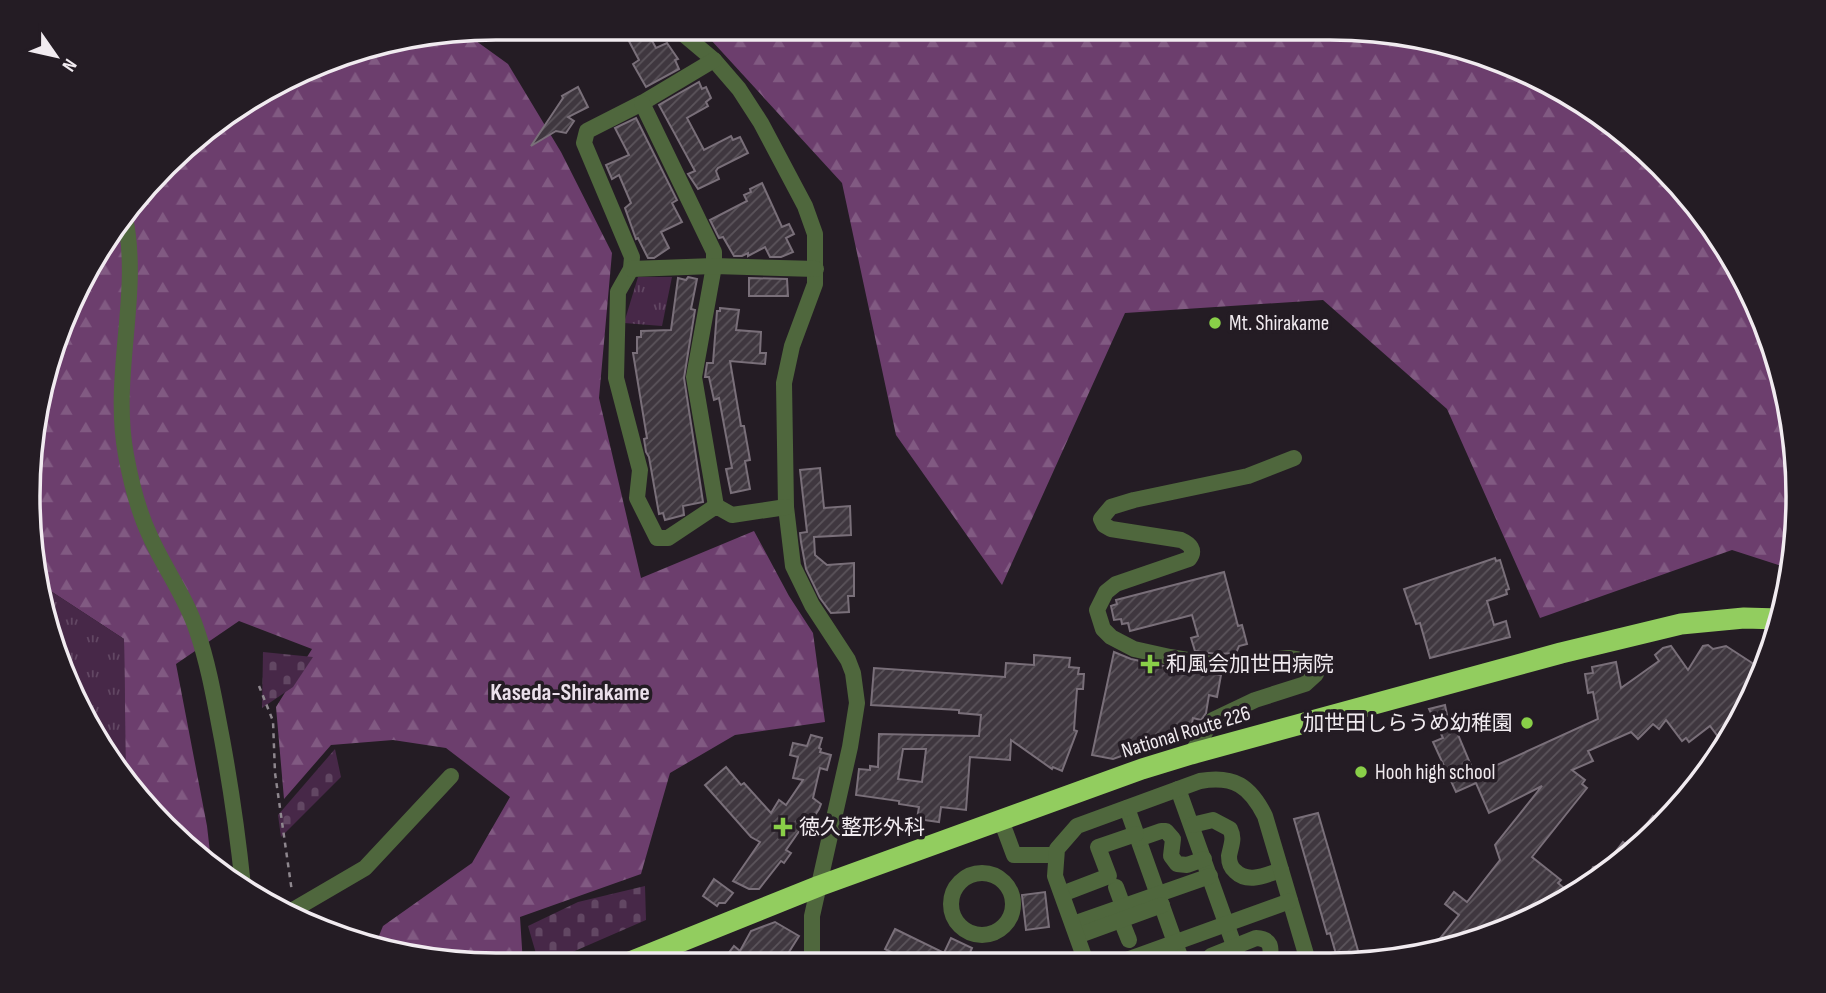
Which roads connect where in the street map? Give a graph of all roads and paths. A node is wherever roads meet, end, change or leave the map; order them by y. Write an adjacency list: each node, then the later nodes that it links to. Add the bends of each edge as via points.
1 (690, 40): 2 (street)
2 (714, 60): 3 (street); 7 (street, via 761,123 805,206 815,234)
3 (642, 103): 5 (street, via 715,251); 6 (street, via 587,131 584,144 632,257)
4 (126, 231): 24 (street, via 131,285 120,413 125,453 149,535 197,629 211,679)
5 (715, 266): 6 (street); 7 (street); 9 (street, via 694,377)
6 (631, 269): 9 (street, via 618,292 616,378 640,470 637,498 657,538 668,538)
7 (816, 269): 10 (street, via 784,383)
8 (1294, 458): 13 (street, via 1248,476 1122,503 1101,519 1111,529 1181,540 1192,548 1189,559 1116,584 1106,592 1097,610 1098,619 1111,637 1134,649 1217,665 1289,658 1315,662 1316,674 1305,684 1213,720)
9 (716, 506): 10 (street, via 732,515)
10 (786, 507): 27 (street, via 793,566 848,660 856,692 850,747)
11 (1769, 619): 13 (highway, National Route 226, via 1681,624)
12 (259, 686): 32 (path, via 273,721)
13 (1191, 754): 17 (highway, National Route 226)
14 (452, 776): 33 (street, via 365,868)
15 (1178, 789): 16 (street); 18 (street); 23 (street, via 1200,780 1225,779 1252,793 1265,816)
16 (1127, 808): 19 (street); 21 (street, via 1077,826)
17 (1001, 820): 20 (street); 27 (highway, National Route 226)
18 (1192, 825): 22 (street); 23 (street, via 1213,820 1230,829 1230,863 1242,877)
19 (1137, 836): 22 (street, via 1166,831 1173,839 1171,856 1177,864); 29 (street, via 1098,847 1109,876); 30 (street)
20 (1014, 855): 21 (street); 26 (street)
21 (1055, 855): 29 (street, via 1055,876)
22 (1204, 859): 25 (street)
23 (1281, 870): 31 (street)
24 (241, 875)
25 (1210, 876): 30 (street); 35 (street)
26 (1002, 880)
27 (819, 886): 39 (highway, National Route 226); 40 (street, via 812,916)
28 (1116, 887): 34 (street)
29 (1062, 894): 36 (street)
30 (1160, 899): 34 (street); 38 (street)
31 (1290, 901): 35 (street); 47 (street)
32 (290, 903)
33 (298, 907)
34 (1122, 913): 36 (street); 37 (street)
35 (1227, 924): 38 (street); 44 (street)
36 (1075, 930): 41 (street)
37 (1129, 940)
38 (1175, 942): 42 (street); 43 (street)
39 (652, 953)
40 (812, 953)
41 (1083, 953)
42 (1145, 953)
43 (1179, 953)
44 (1238, 953)
45 (1239, 953): 46 (street, via 1256,938 1271,945)
46 (1272, 953)
47 (1306, 953)

